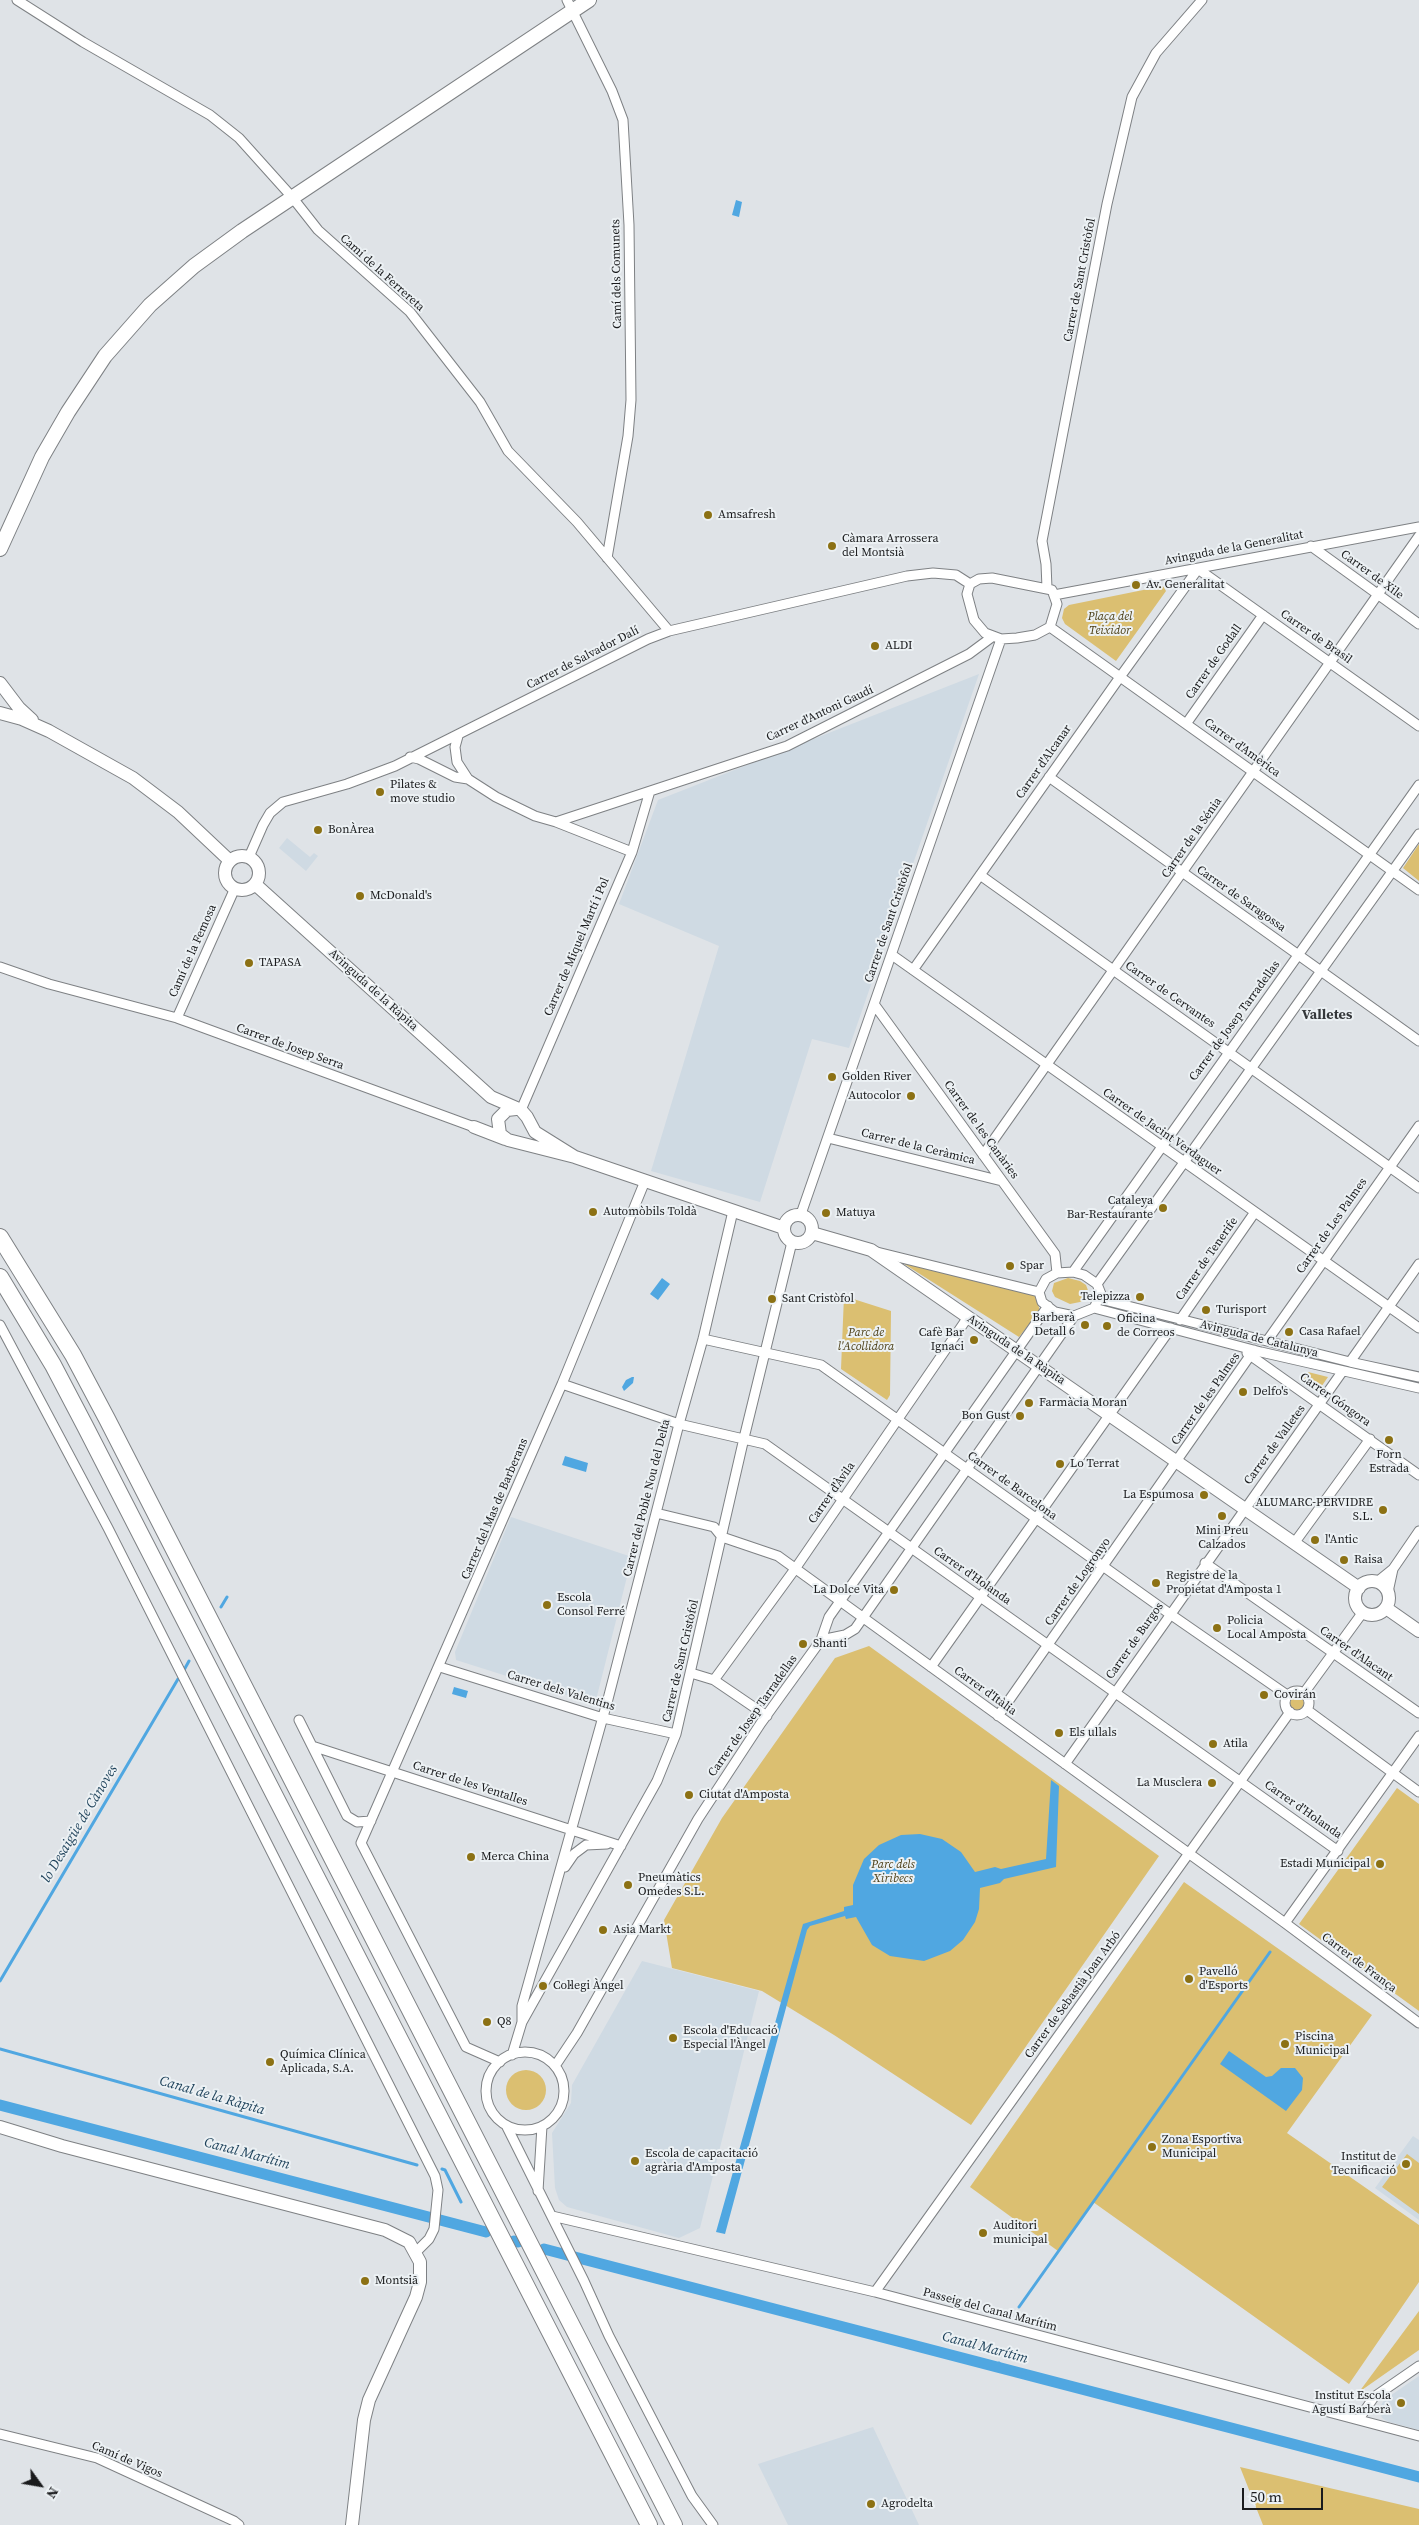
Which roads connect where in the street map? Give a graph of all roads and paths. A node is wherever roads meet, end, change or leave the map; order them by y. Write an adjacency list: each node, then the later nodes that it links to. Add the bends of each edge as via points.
1 (16, 0): 5 (street, Camí de la Ferrereta, via 210,115 238,138)
2 (589, 0): 4 (main road)
3 (1202, 0): 13 (street, Carrer de Sant Cristòfol, via 1156,53 1132,97 1107,204 1042,541)
4 (570, 5): 5 (main road); 10 (street, Camí dels Comunets, via 612,91 623,123 629,225 631,400)
5 (292, 197): 9 (main road, via 194,266 127,329 87,381 42,456); 10 (street, Camí de la Ferrereta, via 318,230 410,312 480,402 508,451)
6 (1419, 527): 8 (street, Avinguda de la Generalitat)
7 (1419, 536): 15 (street, Carrer de la Sénia)
8 (1311, 546): 11 (street, Avinguda de la Generalitat); 15 (street, Carrer de Xile)
9 (0, 549)
10 (608, 558): 19 (street, Camí de la Ferrereta)
11 (1198, 569): 14 (street, Avinguda de la Generalitat); 16 (street, Carrer de Brasil); 22 (street, Carrer d'Alcanar)
12 (970, 584): 13 (street, via 992,578); 19 (street, Carrer de Salvador Dalí, via 956,575 907,576); 20 (street, via 967,594 972,614 985,633)
13 (1047, 588): 14 (street)
14 (1054, 595): 18 (street, via 1057,604)
15 (1379, 595): 17 (street, Carrer de Xile); 21 (street, Carrer de la Sénia)
16 (1263, 615): 21 (street, Carrer de Brasil); 25 (street, Carrer de Godall)
17 (1419, 624)
18 (1050, 627): 20 (street, via 1034,636); 22 (street, Carrer d'Amèrica)
19 (670, 631): 28 (street, Carrer de Salvador Dalí, via 648,639)
20 (996, 638): 34 (street, Carrer d'Antoni Gaudí, via 787,746); 47 (street, Carrer de Sant Cristòfol)
21 (1331, 663): 26 (street, Carrer de Brasil); 30 (street, Carrer de la Sénia)
22 (1120, 676): 25 (street, Carrer d'Amèrica); 31 (street, Carrer d'Alcanar)
23 (0, 683): 27 (street, via 19,708)
24 (0, 713): 27 (street)
25 (1186, 724): 30 (street, Carrer d'Amèrica)
26 (1419, 726)
27 (48, 731): 40 (street, via 133,778 178,812)
28 (458, 736): 29 (street, Carrer de Salvador Dalí); 32 (street, via 457,762)
29 (409, 757): 32 (street, via 455,777); 39 (street, Carrer de Salvador Dalí, via 395,766 348,784 283,802 270,813)
30 (1254, 772): 38 (street, Carrer d'Amèrica); 42 (street, Carrer de la Sénia)
31 (1049, 777): 42 (street, Carrer de Saragossa); 43 (street, Carrer d'Alcanar)
32 (468, 779): 35 (street, via 512,805)
33 (1419, 785): 38 (street, Carrer de Josep Tarradellas)
34 (650, 791): 35 (street, Carrer d'Antoni Gaudí); 37 (street, Carrer de Miquel Martí i Pol)
35 (556, 822): 37 (street)
36 (1419, 834): 41 (street)
37 (632, 852): 60 (street, Carrer de Miquel Martí i Pol)
38 (1369, 855): 41 (street, Carrer d'Amèrica); 48 (street, Carrer de Josep Tarradellas)
39 (249, 857): 40 (street, via 236,857); 44 (street, via 259,872)
40 (230, 861): 46 (street, via 226,876)
41 (1392, 871): 45 (street, Carrer d'Amèrica); 52 (street)
42 (1183, 872): 48 (street, Carrer de Saragossa); 51 (street, Carrer de la Sénia)
43 (980, 875): 50 (street, Carrer d'Alcanar); 51 (street, Carrer de Cervantes)
44 (255, 884): 46 (street); 59 (street, Avinguda de la Ràpita)
45 (1419, 890)
46 (233, 891): 54 (street, Camí de la Femosa)
47 (892, 955): 50 (street, Carrer de Jacint Verdaguer); 53 (street, Carrer de Sant Cristòfol)
48 (1298, 955): 52 (street, Carrer de Saragossa); 56 (street, Carrer de Josep Tarradellas)
49 (0, 967): 54 (street, Carrer de Josep Serra, via 49,984)
50 (913, 970): 57 (street, Carrer de Jacint Verdaguer)
51 (1114, 970): 56 (street, Carrer de Cervantes); 57 (street, Carrer de la Sénia)
52 (1321, 971): 55 (street, Carrer de Saragossa); 58 (street)
53 (874, 1004): 65 (street, Carrer de Sant Cristòfol); 68 (street, Carrer de les Canàries)
54 (177, 1018): 64 (street, Carrer de Josep Serra)
55 (1419, 1041)
56 (1228, 1052): 58 (street, Carrer de Cervantes); 67 (street, Carrer de Josep Tarradellas)
57 (1047, 1065): 67 (street, Carrer de Jacint Verdaguer); 68 (street, Carrer de la Sénia)
58 (1252, 1069): 70 (street); 71 (street, Carrer de Cervantes)
59 (491, 1097): 60 (street, Avinguda de la Ràpita); 61 (street)
60 (519, 1110): 61 (street, via 504,1111); 62 (street)
61 (497, 1121): 64 (street); 66 (street, via 500,1134)
62 (529, 1122): 66 (street, via 525,1135); 69 (street, via 534,1132)
63 (1419, 1126): 71 (street, Carrer de Les Palmes)
64 (474, 1127): 66 (street)
65 (828, 1138): 73 (street, Carrer de la Ceràmica); 77 (street, Carrer de Sant Cristòfol)
66 (510, 1140): 69 (street)
67 (1161, 1146): 70 (street, Carrer de Jacint Verdaguer); 85 (street, Carrer de Josep Tarradellas)
68 (983, 1155): 73 (street, Carrer de les Canàries)
69 (575, 1157): 72 (street)
70 (1185, 1163): 76 (street, Carrer de Jacint Verdaguer); 88 (street)
71 (1389, 1166): 74 (street, Carrer de Cervantes); 83 (street, Carrer de Les Palmes)
72 (645, 1181): 75 (street); 109 (street, Carrer del Mas de Barberans)
73 (1002, 1181): 86 (street, Carrer de les Canàries, via 1055,1254)
74 (1419, 1188)
75 (733, 1211): 78 (street); 100 (street, Carrer del Poble Nou del Delta)
76 (1255, 1212): 83 (street, Carrer de Jacint Verdaguer); 96 (street, Carrer de Tenerife)
77 (801, 1214): 78 (street, via 790,1217); 79 (street, via 812,1224)
78 (784, 1228): 81 (street)
79 (812, 1233): 81 (street, via 802,1243); 82 (street, Avinguda de la Ràpita)
80 (0, 1237): 200 (highway, via 73,1355 107,1419)
81 (792, 1242): 103 (street, Carrer de Sant Cristòfol)
82 (872, 1250): 89 (street); 95 (street, Avinguda de la Ràpita)
83 (1324, 1261): 92 (street, Carrer de Jacint Verdaguer); 101 (street, Carrer de Les Palmes)
84 (1419, 1264): 92 (street)
85 (1073, 1272): 86 (street); 88 (street)
86 (1057, 1274): 89 (street, via 1046,1279)
87 (0, 1277): 195 (highway, via 85,1426)
88 (1097, 1284): 90 (street)
89 (1039, 1292): 91 (street, via 1042,1302)
90 (1100, 1299): 93 (street); 96 (street, Avinguda de Catalunya)
91 (1048, 1306): 94 (street, via 1054,1312); 102 (street, Carrer de Josep Tarradellas)
92 (1389, 1307): 99 (street, Carrer de Jacint Verdaguer); 105 (street)
93 (1094, 1308): 94 (street); 98 (street)
94 (1074, 1316): 106 (street)
95 (968, 1317): 102 (street, Avinguda de la Ràpita); 113 (street, Carrer d'Àvila)
96 (1180, 1320): 101 (street, Avinguda de Catalunya)
97 (0, 1325): 189 (street, via 108,1528 431,2168 438,2190 435,2224 428,2240)
98 (1171, 1328): 104 (street, Carrer Góngora); 112 (street)
99 (1419, 1328)
100 (703, 1339): 103 (street, Carrer de Barcelona); 114 (street, Carrer del Poble Nou del Delta)
101 (1267, 1342): 105 (street, Avinguda de Catalunya)
102 (1016, 1350): 106 (street, Avinguda de la Ràpita); 117 (street, Carrer de Josep Tarradellas)
103 (765, 1351): 113 (street, Carrer de Barcelona, via 821,1365); 115 (street, Carrer de Sant Cristòfol)
104 (1253, 1353): 107 (street); 111 (street, Carrer Góngora); 118 (street, Carrer de les Palmes)
105 (1350, 1362): 108 (street, Avinguda de Catalunya)
106 (1040, 1366): 112 (street, Avinguda de la Ràpita); 119 (street)
107 (1342, 1372): 110 (street); 111 (street, Carrer de Valletes)
108 (1419, 1377)
109 (562, 1384): 114 (street, Carrer d'Holanda); 148 (street, Carrer del Mas de Barberans)
110 (1419, 1388)
111 (1320, 1404): 116 (street, Carrer Góngora); 122 (street, Carrer de Valletes)
112 (1111, 1414): 118 (street, Avinguda de la Ràpita); 124 (street)
113 (898, 1420): 117 (street, Carrer de Barcelona); 121 (street, Carrer d'Àvila)
114 (679, 1424): 115 (street, Carrer d'Holanda); 123 (street, Carrer del Poble Nou del Delta)
115 (744, 1438): 121 (street, Carrer d'Holanda, via 765,1444); 127 (street, Carrer de Sant Cristòfol)
116 (1370, 1439): 120 (street, Carrer Góngora); 128 (street)
117 (944, 1453): 119 (street, Carrer de Barcelona); 126 (street, Carrer de Josep Tarradellas)
118 (1177, 1462): 122 (street, Avinguda de la Ràpita); 132 (street, Carrer de Logronyo)
119 (968, 1470): 124 (street, Carrer de Barcelona); 130 (street)
120 (1419, 1475)
121 (843, 1500): 126 (street, Carrer d'Holanda); 134 (street, Carrer d'Àvila)
122 (1244, 1508): 128 (street, Avinguda de la Ràpita); 131 (street, Carrer de Burgos)
123 (656, 1513): 127 (street, Carrer d'Itàlia, via 714,1528); 160 (street, Carrer del Poble Nou del Delta)
124 (1036, 1519): 132 (street, Carrer de Barcelona); 138 (street)
125 (1419, 1531): 129 (street)
126 (889, 1532): 130 (street, Carrer d'Holanda); 139 (street, Carrer de Josep Tarradellas)
127 (722, 1537): 134 (street, Carrer d'Itàlia, via 778,1556); 150 (street, Carrer de Sant Cristòfol)
128 (1295, 1542): 136 (street, Avinguda de la Ràpita)
129 (1415, 1545): 133 (street)
130 (912, 1549): 138 (street, Carrer d'Holanda); 143 (street)
131 (1205, 1563): 142 (street, Carrer de Burgos); 147 (street, Carrer d'Alacant)
132 (1104, 1567): 142 (street, Carrer de Barcelona); 146 (street, Carrer de Logronyo)
133 (1393, 1568): 135 (street); 137 (street)
134 (795, 1569): 139 (street, Carrer d'Itàlia); 151 (street, Carrer d'Àvila)
135 (1377, 1582): 136 (street, via 1367,1582); 137 (street)
136 (1359, 1588): 141 (street, via 1356,1604)
137 (1388, 1592): 140 (street)
138 (980, 1597): 146 (street, Carrer d'Holanda); 149 (street)
139 (840, 1601): 143 (street, Carrer d'Itàlia); 145 (street, Carrer de Josep Tarradellas, via 829,1617)
140 (1386, 1608): 141 (street, via 1378,1614); 144 (street)
141 (1363, 1612): 147 (street)
142 (1170, 1614): 152 (street, Carrer de Burgos); 154 (street, Carrer de Barcelona)
143 (863, 1618): 145 (street, via 855,1629 845,1635); 149 (street, Carrer d'Itàlia)
144 (1419, 1631)
145 (821, 1640): 158 (street, Carrer de Josep Tarradellas)
146 (1048, 1645): 152 (street, Carrer d'Holanda); 159 (street, Carrer de Logronyo)
147 (1333, 1654): 153 (street); 157 (street, Carrer d'Alacant)
148 (440, 1667): 160 (street, Carrer dels Valentins); 168 (street, Carrer del Mas de Barberans)
149 (930, 1667): 159 (street, Carrer d'Itàlia)
150 (692, 1673): 151 (street); 162 (street, Carrer de Sant Cristòfol)
151 (714, 1680): 158 (street)
152 (1115, 1692): 166 (street, Carrer de Burgos); 170 (street, Carrer d'Holanda)
153 (1304, 1692): 154 (street, via 1294,1691); 155 (street, via 1309,1699)
154 (1288, 1695): 156 (street, via 1285,1704)
155 (1307, 1710): 156 (street, via 1299,1714); 169 (street)
156 (1290, 1712): 170 (street, Carrer de Sebastià Joan Arbó)
157 (1419, 1713)
158 (767, 1716): 183 (street, Carrer de Josep Tarradellas, via 698,1819 578,2034)
159 (998, 1716): 166 (street, Carrer d'Itàlia)
160 (603, 1718): 162 (street, Carrer dels Valentins); 173 (street, Carrer del Poble Nou del Delta)
161 (299, 1720): 164 (street)
162 (676, 1734): 174 (street, Carrer de Sant Cristòfol, via 657,1781)
163 (1419, 1736): 169 (street)
164 (312, 1746): 165 (street, Carrer de les Ventalles); 167 (street)
165 (339, 1754): 167 (street); 168 (street, Carrer de les Ventalles)
166 (1065, 1764): 176 (street, Carrer d'Itàlia)
167 (322, 1767): 172 (street, via 347,1816 357,1822)
168 (393, 1772): 172 (street, Carrer del Mas de Barberans); 173 (street, Carrer de les Ventalles)
169 (1393, 1773): 171 (street); 175 (street)
170 (1241, 1782): 175 (street, Carrer d'Holanda); 176 (street, Carrer de Sebastià Joan Arbó)
171 (1419, 1792)
172 (371, 1821): 182 (street, Carrer del Mas de Barberans, via 361,1844 466,2047)
173 (572, 1830): 174 (street, Carrer de les Ventalles); 177 (street, Carrer del Poble Nou del Delta)
174 (621, 1846): 177 (street, Carrer del Poble Nou del Delta, via 586,1845 574,1854); 179 (street, Carrer de Sant Cristòfol)
175 (1338, 1851): 178 (street)
176 (1190, 1855): 178 (street, Carrer d'Itàlia); 190 (street, Carrer de Sebastià Joan Arbó)
177 (558, 1878): 179 (street, Carrer del Poble Nou del Delta, via 522,2006)
178 (1285, 1923): 180 (street, Carrer de França)
179 (522, 2022): 181 (street, Carrer de Sant Cristòfol)
180 (1419, 2023)
181 (512, 2055): 182 (street); 183 (street, via 535,2054)
182 (500, 2062): 184 (street, via 488,2079 488,2100 491,2110)
183 (555, 2066): 185 (street, via 561,2076 564,2099 552,2120)
184 (506, 2125): 185 (street, via 518,2130); 187 (street)
185 (542, 2126): 187 (street)
186 (0, 2127): 189 (street, via 385,2230 409,2242)
187 (538, 2191): 188 (street)
188 (552, 2216): 190 (street, Passeig del Canal Marítim); 201 (street, via 609,2336 692,2496)
189 (415, 2253): 197 (street, via 421,2272 416,2297 369,2400 364,2420)
190 (875, 2292): 192 (street, Passeig del Canal Marítim)
191 (1419, 2366): 192 (street, via 1374,2397)
192 (1359, 2419): 194 (street, Passeig del Canal Marítim)
193 (0, 2434): 196 (street, Camí de Vigos, via 97,2458)
194 (1419, 2436)
195 (633, 2494): 198 (highway); 199 (highway)
196 (238, 2525)
197 (352, 2525)
198 (645, 2525)
199 (649, 2525)
200 (674, 2525)
201 (713, 2525)

